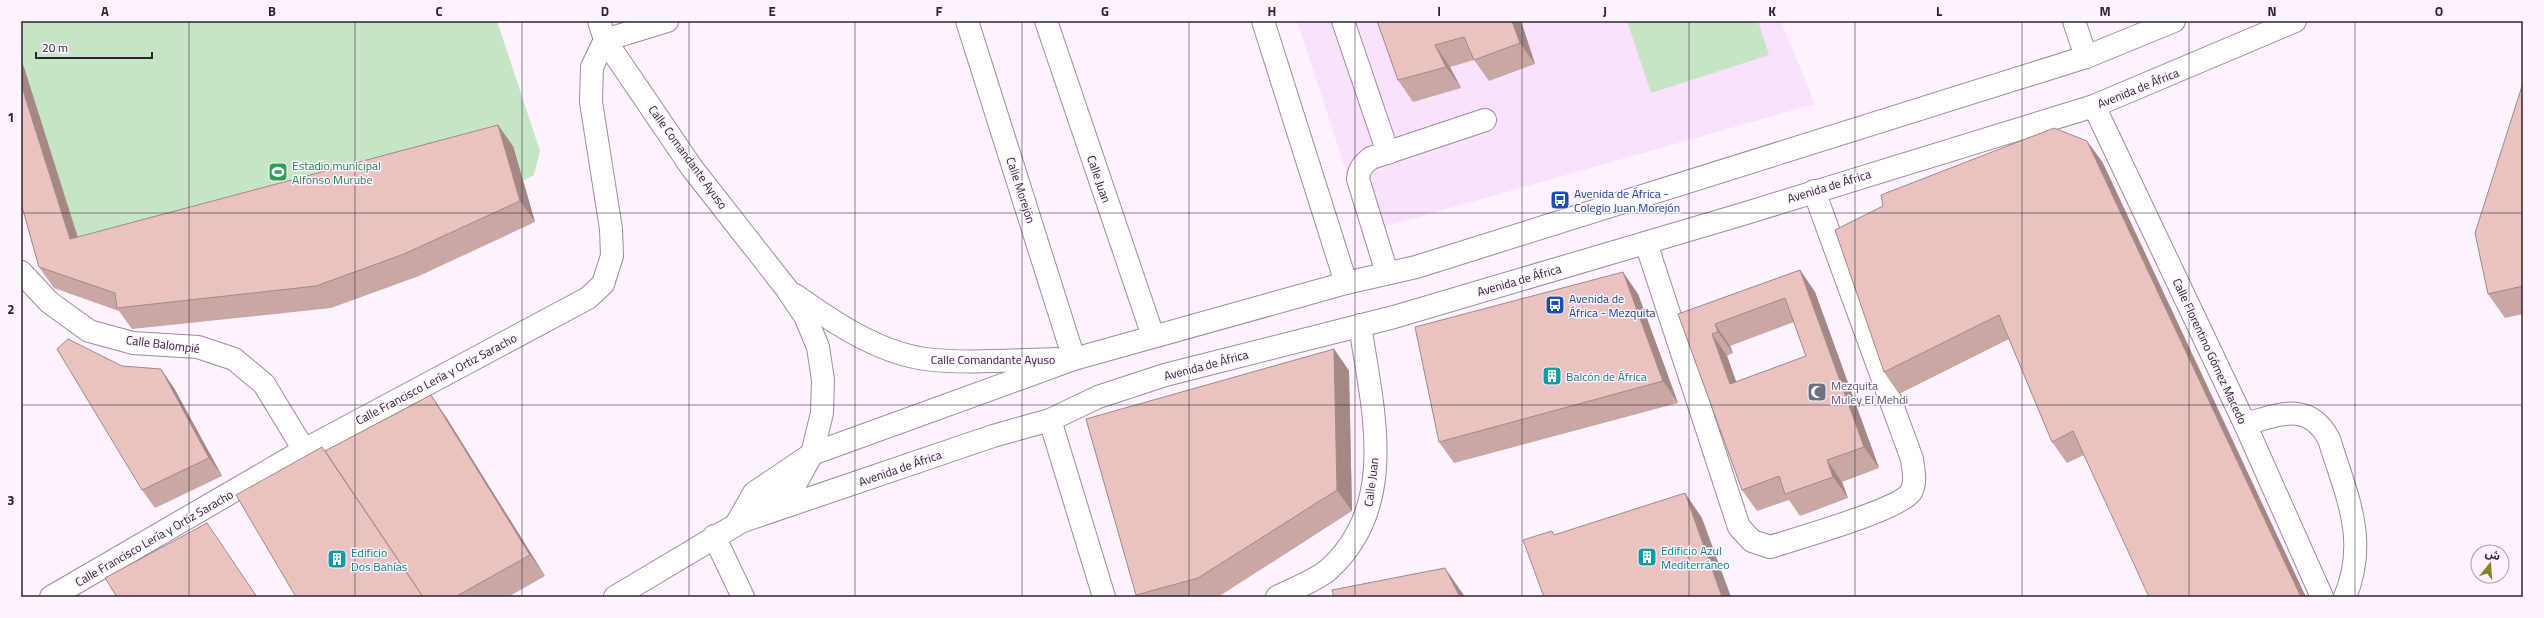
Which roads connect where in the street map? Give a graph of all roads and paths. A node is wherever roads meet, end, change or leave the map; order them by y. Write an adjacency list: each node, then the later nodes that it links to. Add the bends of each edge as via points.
1 (667, 21): 9 (street)
2 (967, 21): 22 (street, Calle Morejón)
3 (1046, 21): 21 (street, Calle Juan)
4 (1263, 21): 18 (street)
5 (1343, 21): 13 (street)
6 (2074, 21): 10 (street)
7 (2174, 21): 10 (street)
8 (2295, 21): 11 (street, Avenida de África)
9 (602, 30): 19 (street, Calle Comandante Ayuso, via 692,168); 25 (street, Calle Francisco Lería y Ortiz Saracho, via 592,67 591,102 611,229 612,256 603,284 588,298)
10 (2086, 57): 17 (street)
11 (2094, 106): 14 (street, Avenida de África); 24 (street, Calle Florentino Gómez Macedo)
12 (1485, 120): 13 (street)
13 (1388, 153): 17 (street, via 1371,158 1363,164 1358,179)
14 (1814, 191): 15 (street, Avenida de África); 15 (street, via 1912,459 1914,480 1911,492 1892,505 1770,547 1752,541 1739,527)
15 (1646, 243): 20 (street, Avenida de África)
16 (21, 272): 25 (street, Calle Balompié, via 49,302 89,331 133,343 198,347 234,360 264,384)
17 (1387, 274): 18 (street)
18 (1346, 283): 21 (street)
19 (786, 288): 22 (street, Calle Comandante Ayuso, via 836,323 883,347 925,359); 26 (street, Calle Comandante Ayuso, via 805,316 818,347 823,380 822,413)
20 (1360, 325): 23 (street, Avenida de África, via 1165,375 1098,397); 33 (street, Calle Juan, via 1375,433 1375,467 1369,509 1359,533 1328,570)
21 (1152, 336): 22 (street)
22 (1074, 359): 26 (street)
23 (1050, 420): 27 (street, Avenida de África, via 985,439); 32 (street)
24 (2245, 424): 34 (street, Calle Florentino Gómez Macedo); 35 (street, via 2286,413 2298,413 2314,420 2324,430 2355,525 2356,562)
25 (304, 450): 29 (street, Calle Francisco Lería y Ortiz Saracho)
26 (812, 454): 27 (street, Avenida de África, via 791,492)
27 (738, 523): 28 (street, Avenida de África)
28 (714, 536): 30 (street, Avenida de África); 31 (street)
29 (51, 597)
30 (615, 597)
31 (743, 597)
32 (1104, 597)
33 (1277, 597)
34 (2322, 597)
35 (2346, 597)

